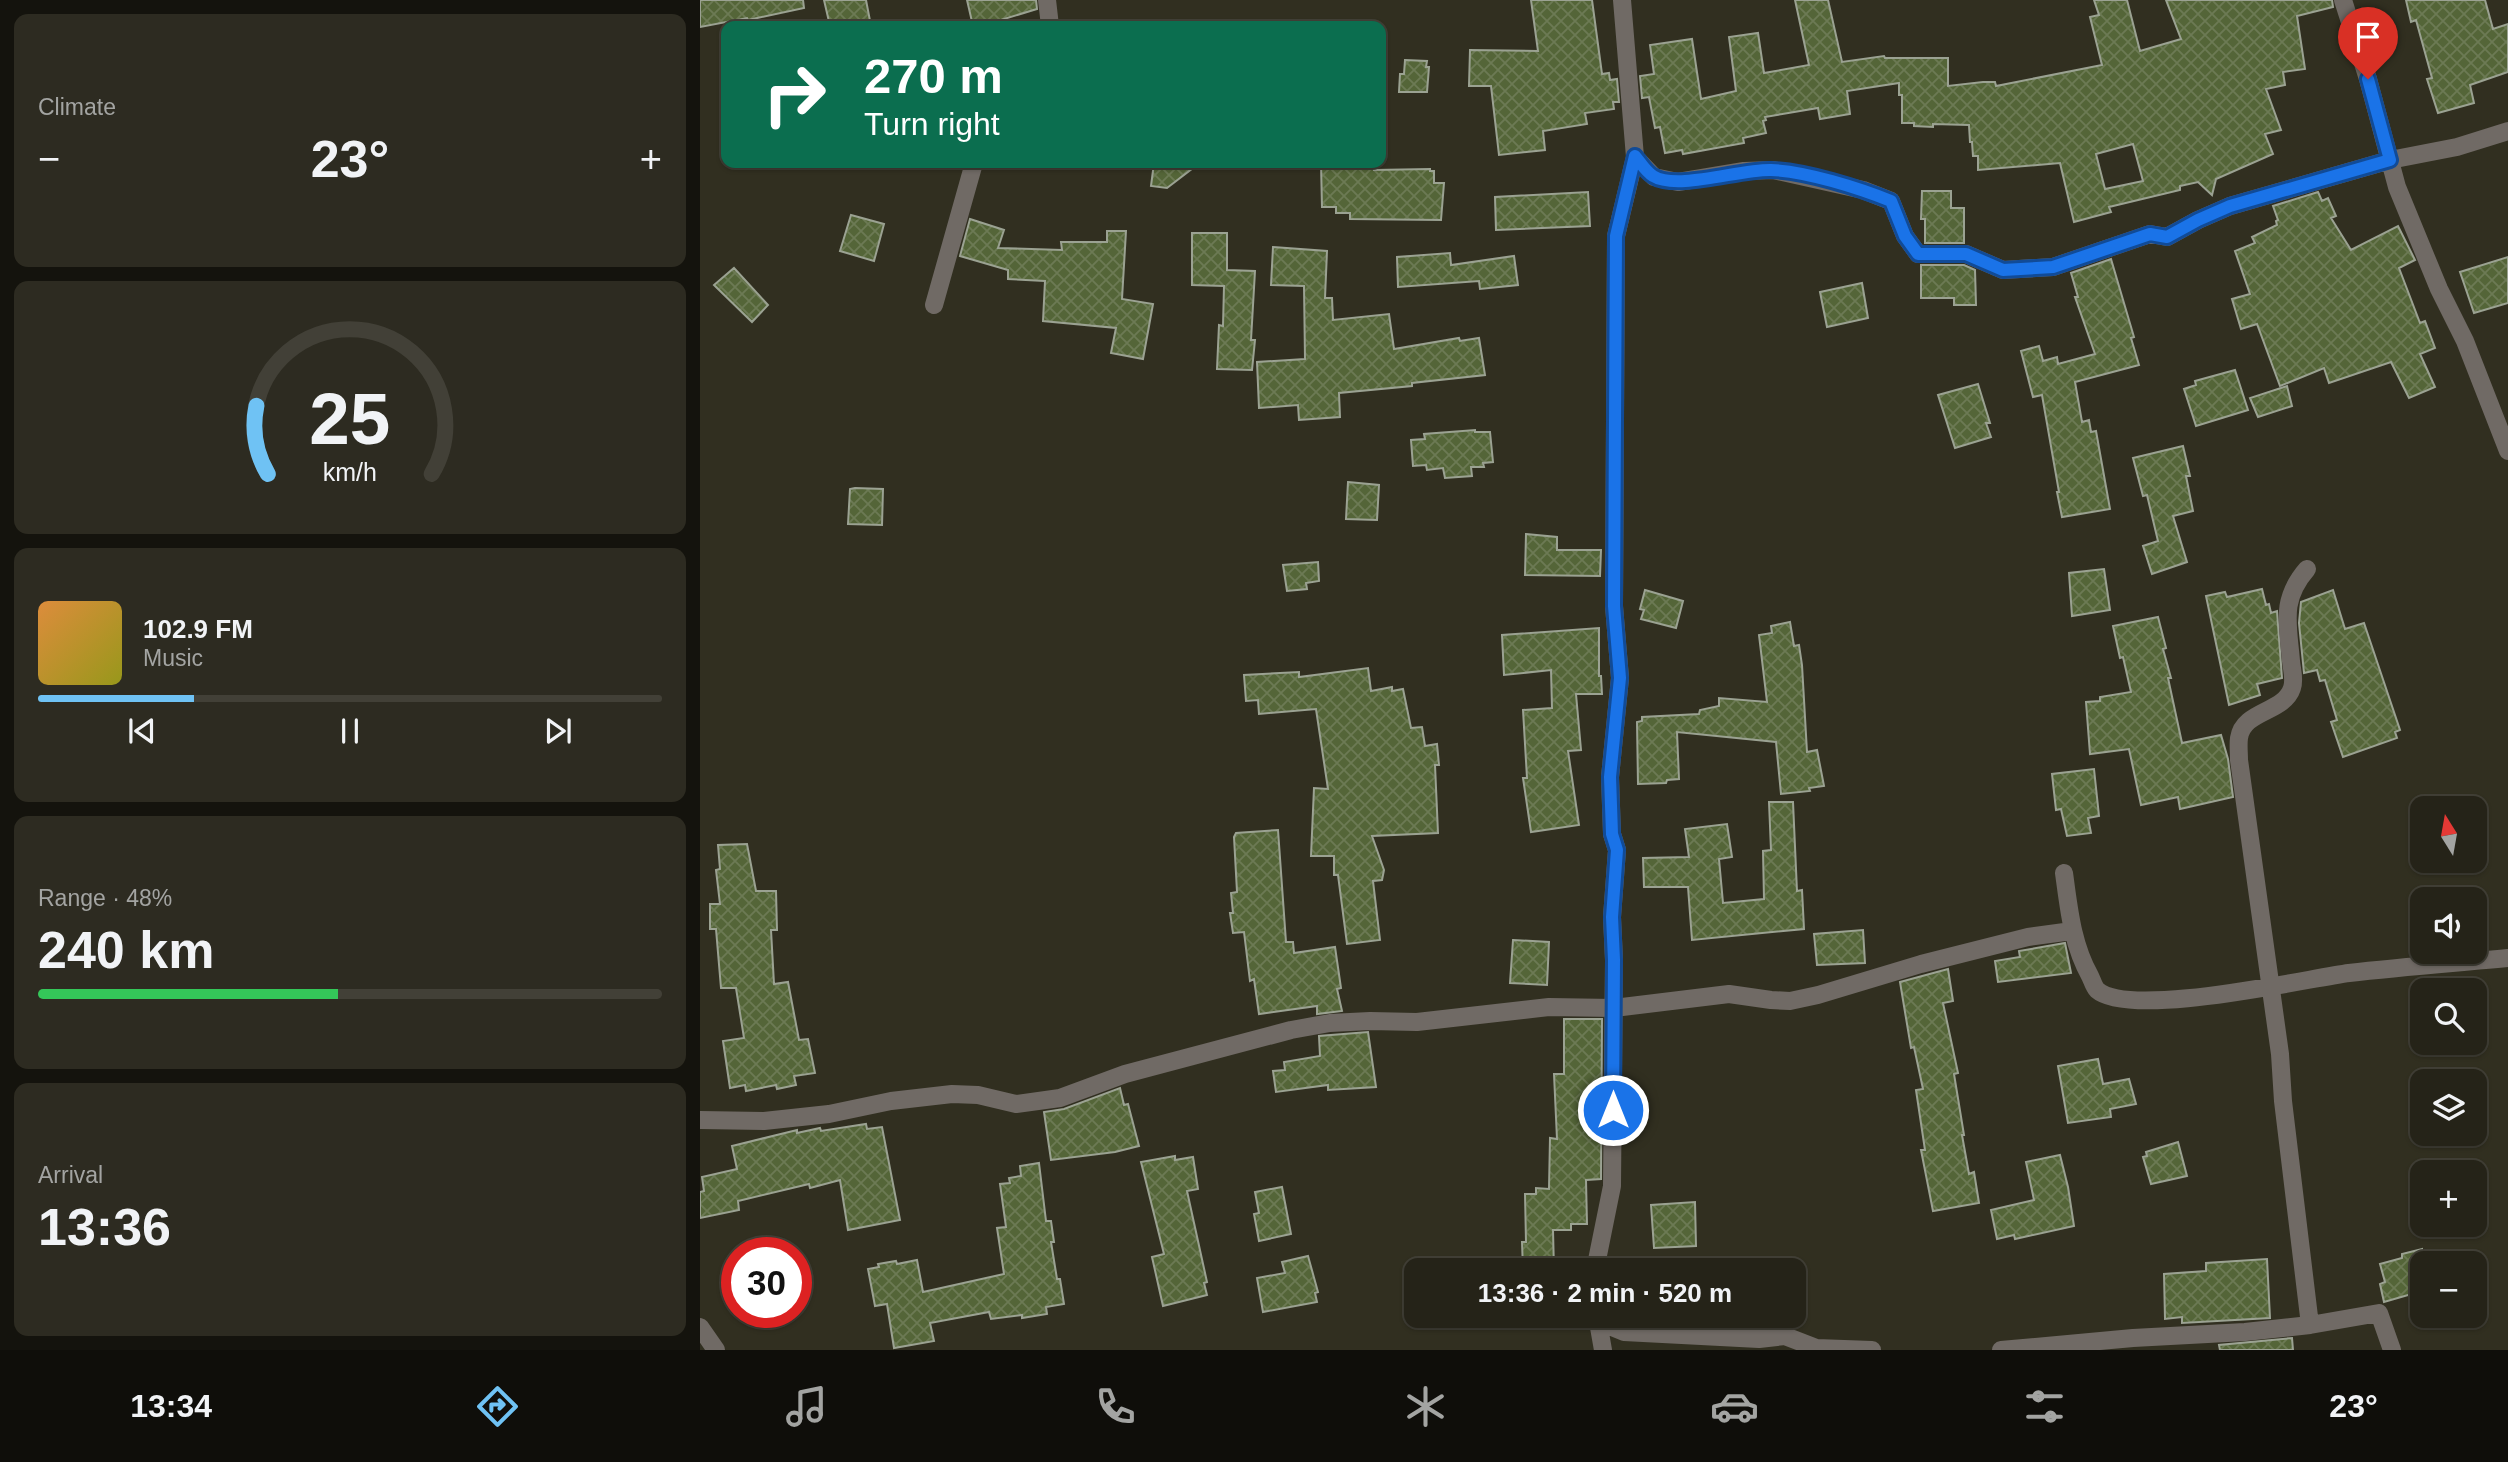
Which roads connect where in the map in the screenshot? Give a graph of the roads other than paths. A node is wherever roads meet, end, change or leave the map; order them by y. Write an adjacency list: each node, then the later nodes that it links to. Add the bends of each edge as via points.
1 (1047, 0): 4 (street)
2 (1622, 0): 6 (street)
3 (2343, 0): 7 (street)
4 (1049, 21)
5 (2508, 131): 7 (street)
6 (1635, 156): 7 (street, via 1654,177 1678,182 1773,170 1863,190 1891,201 1918,254 1966,254 2003,270 2053,267 2150,234 2167,237 2230,206); 16 (street, via 1616,236 1614,606 1620,678 1610,777 1617,850 1612,917)
7 (2390, 160): 10 (street, via 2397,187)
8 (973, 168): 9 (street)
9 (934, 305)
10 (2508, 451)
11 (2307, 569): 15 (street, via 2288,601 2294,682 2290,694 2243,726 2239,738)
12 (2064, 873): 13 (street)
13 (2072, 931): 15 (street, via 2098,990 2121,999 2157,1000); 16 (street, via 2028,937 1790,1000 1729,994)
14 (2508, 958): 15 (street, via 2347,973)
15 (2272, 988): 19 (street)
16 (1614, 1009): 17 (street, via 1549,1007 1417,1022 1331,1023 1125,1074 1060,1098 1016,1104 952,1094 829,1114); 18 (street, via 1612,1186)
17 (700, 1120)
18 (1597, 1258)
19 (2310, 1325): 26 (street); 27 (street, via 2379,1313)
20 (700, 1327): 23 (street)
21 (1599, 1328): 24 (street)
22 (1616, 1328): 25 (street, via 1759,1339 1785,1336 1816,1348)
23 (716, 1350)
24 (1603, 1350)
25 (1872, 1350)
26 (2001, 1350)
27 (2392, 1350)

